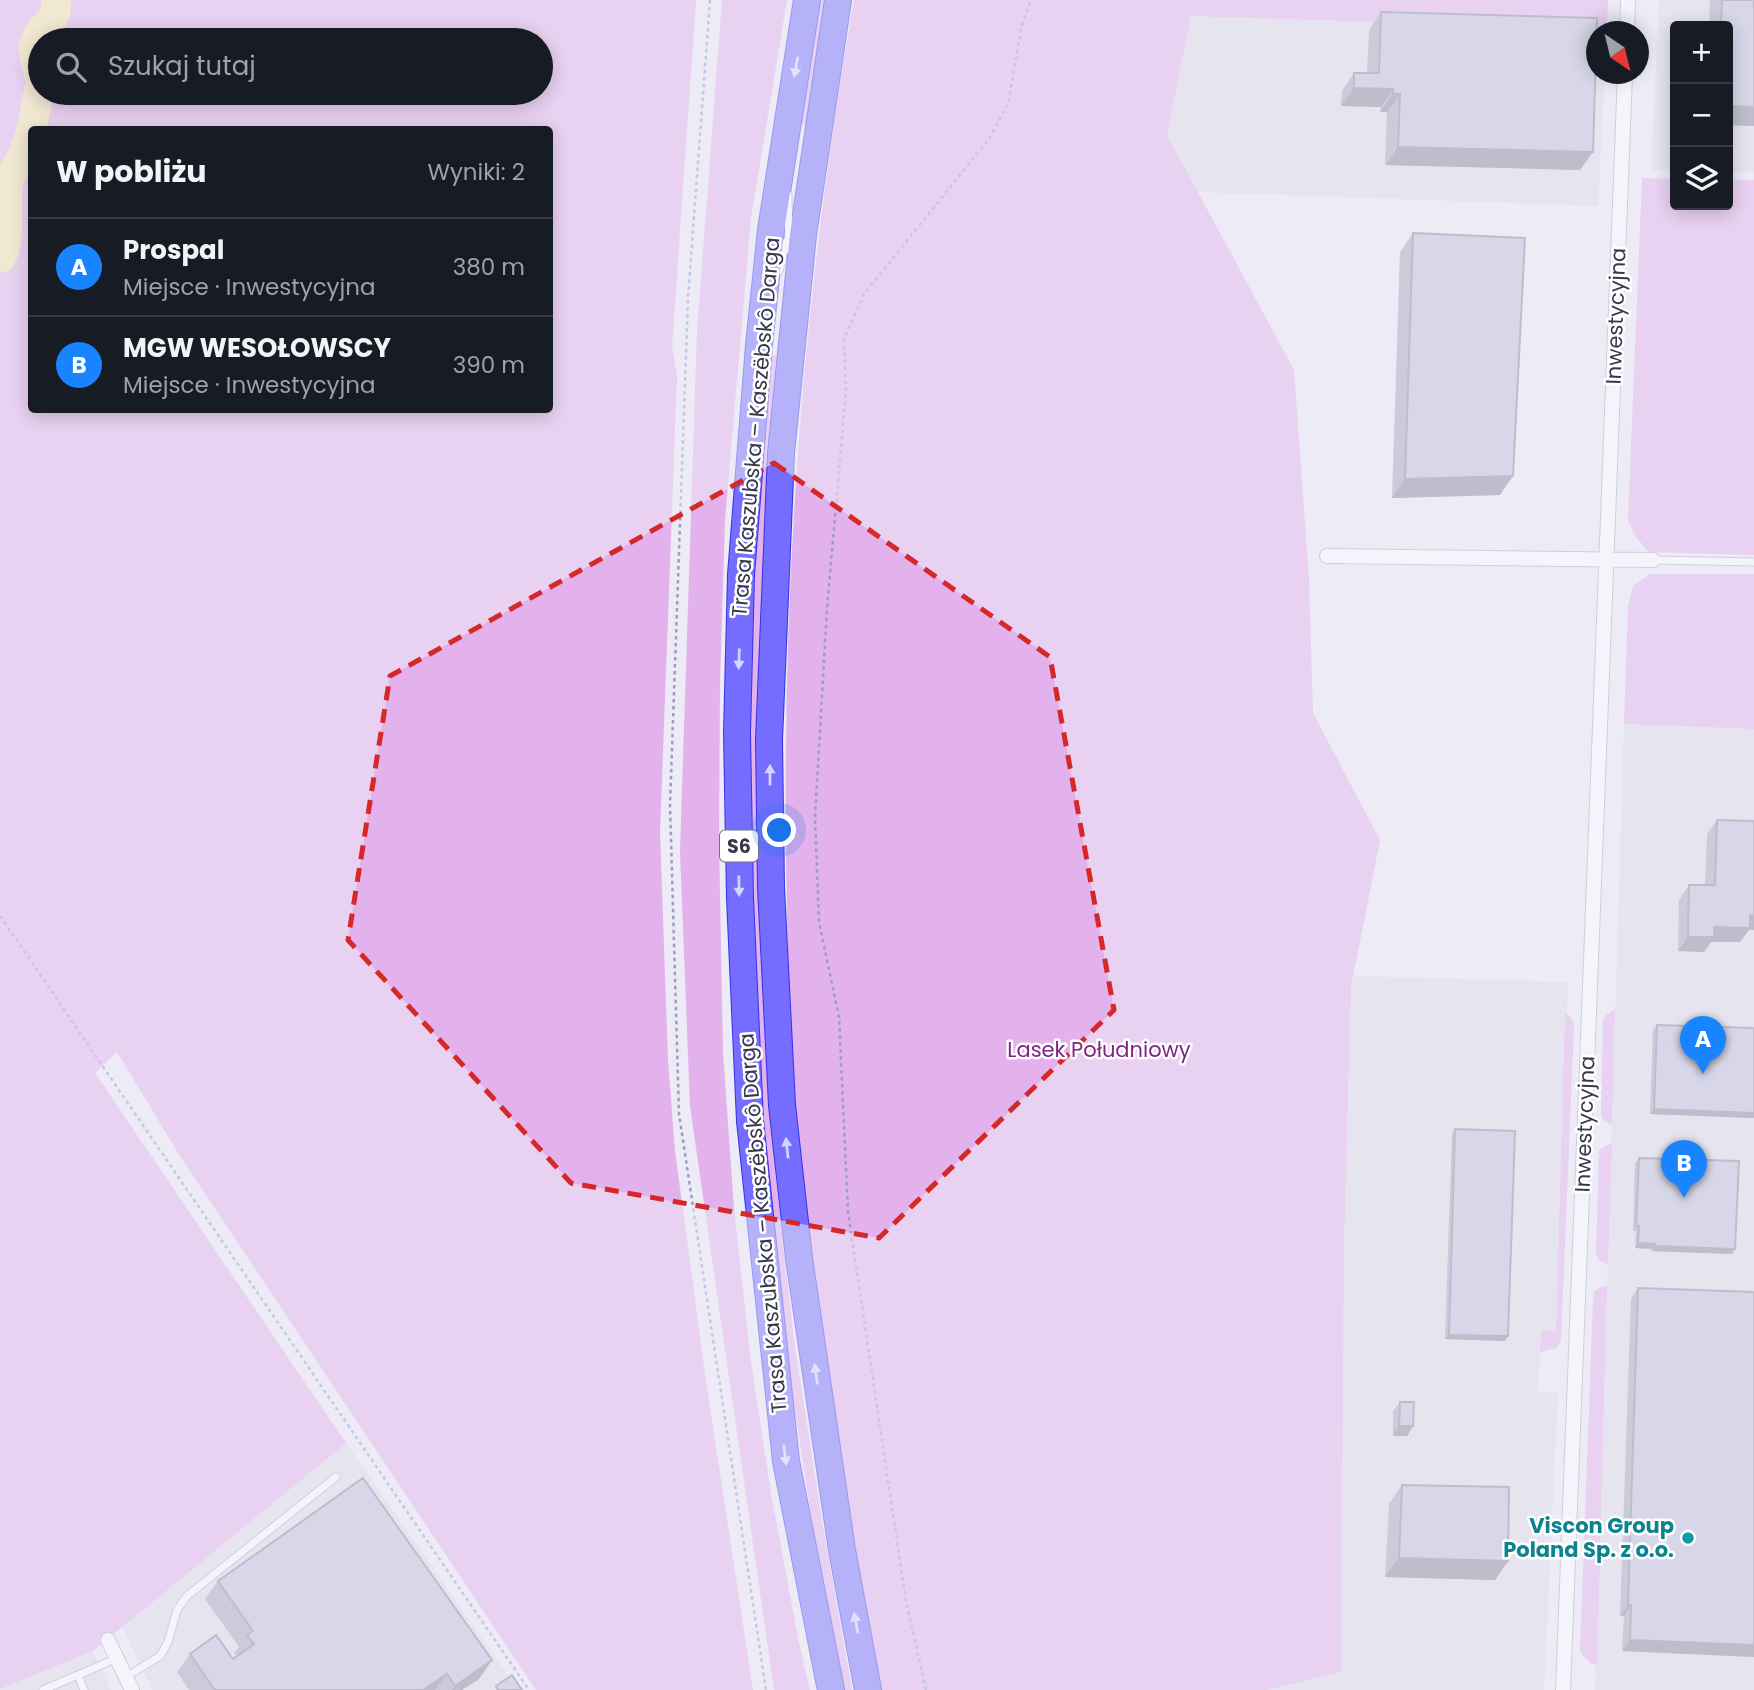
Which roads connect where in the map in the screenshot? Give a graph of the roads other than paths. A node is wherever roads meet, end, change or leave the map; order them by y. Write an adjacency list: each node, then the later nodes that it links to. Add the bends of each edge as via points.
1 (807, 0): 6 (highway, Trasa Kaszubska – Kaszëbskô Darga / S6, one-way to 6)
2 (838, 0): 7 (highway, Trasa Kaszubska – Kaszëbskô Darga / S6)
3 (1628, 0): 4 (street)
4 (1627, 21)
5 (1626, 84): 14 (street, Inwestycyjna)
6 (787, 121): 10 (lane); 11 (highway, Trasa Kaszubska – Kaszëbskô Darga / S6)
7 (818, 126): 8 (lane); 12 (highway, Trasa Kaszubska – Kaszëbskô Darga / S6)
8 (800, 193)
9 (796, 206): 10 (lane)
10 (789, 233): 11 (lane); 12 (lane)
11 (759, 345): 24 (highway, Trasa Kaszubska – Kaszëbskô Darga / S6, one-way to 24, via 741,575 737,733 750,1121 786,1461)
12 (791, 348): 25 (highway, Trasa Kaszubska – Kaszëbskô Darga / S6, one-way to 12, via 842,1550 799,1258 781,1078 769,740 781,453)
13 (1327, 556): 14 (street)
14 (1607, 558): 15 (street); 26 (street, Inwestycyjna)
15 (1653, 560): 16 (lane)
16 (1754, 562)
17 (337, 1476): 21 (lane, via 187,1595 160,1656)
18 (108, 1640): 19 (street)
19 (117, 1658): 20 (lane); 21 (street)
20 (78, 1675): 22 (lane); 23 (lane)
21 (129, 1683)
22 (43, 1690)
23 (84, 1690)
24 (831, 1690)
25 (868, 1690)
26 (1563, 1690)

